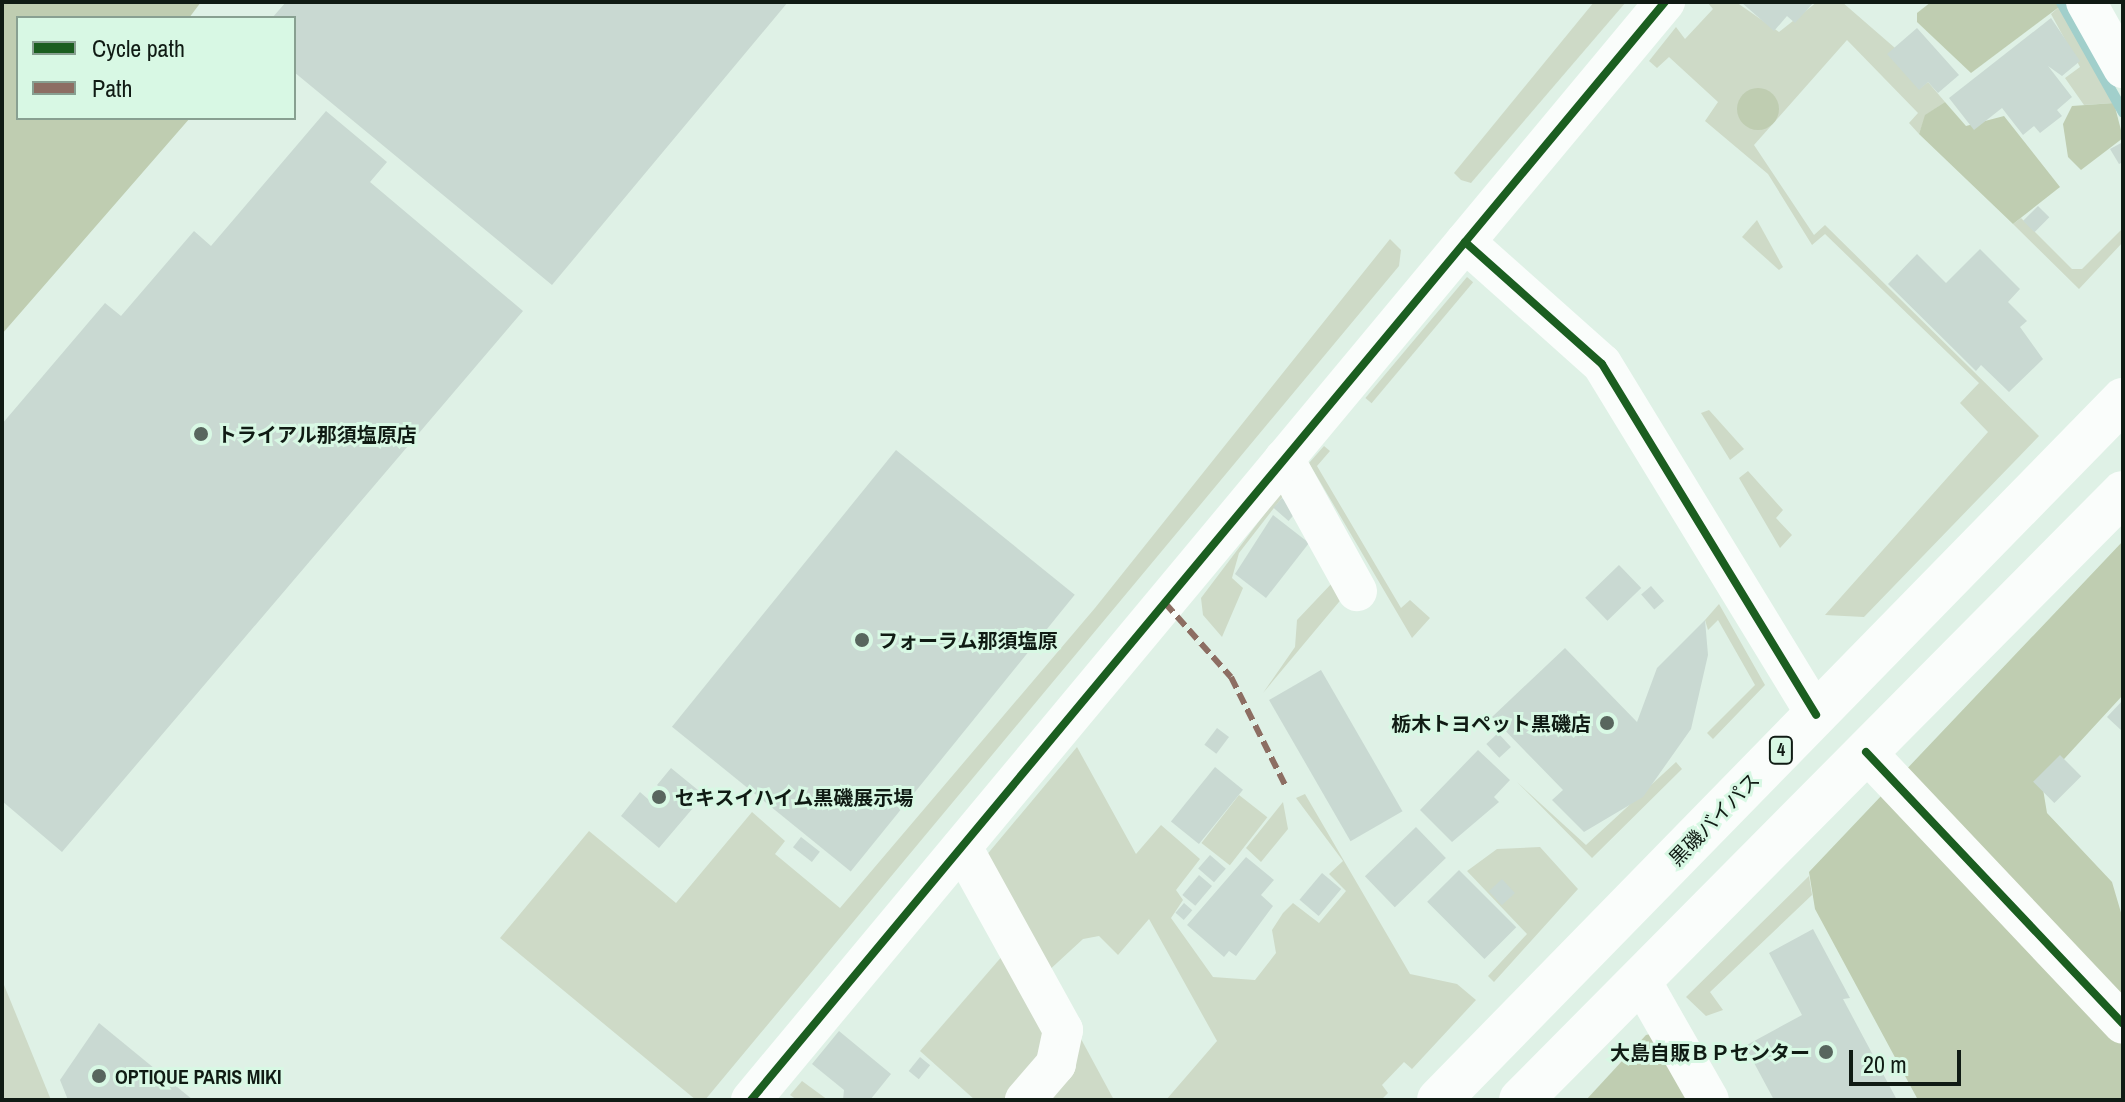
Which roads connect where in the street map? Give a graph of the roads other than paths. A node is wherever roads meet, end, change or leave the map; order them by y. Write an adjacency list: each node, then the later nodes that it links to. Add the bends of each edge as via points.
1 (1665, 2): 4 (street)
2 (2086, 2): 3 (street)
3 (2123, 68)
4 (1465, 242): 6 (street); 9 (street, via 1602,364)
5 (2123, 400): 9 (highway, 黒磯バイパス / 4)
6 (1284, 459): 8 (street); 11 (street)
7 (2123, 493): 10 (highway)
8 (1357, 591)
9 (1816, 715): 16 (highway, 黒磯バイパス / 4)
10 (1866, 752): 12 (highway); 13 (street)
11 (962, 847): 14 (street); 15 (street, via 1063,1030 1056,1064)
12 (1640, 979): 17 (highway); 18 (street)
13 (2123, 1024)
14 (751, 1100)
15 (1025, 1100)
16 (1439, 1100)
17 (1521, 1100)
18 (1709, 1100)

